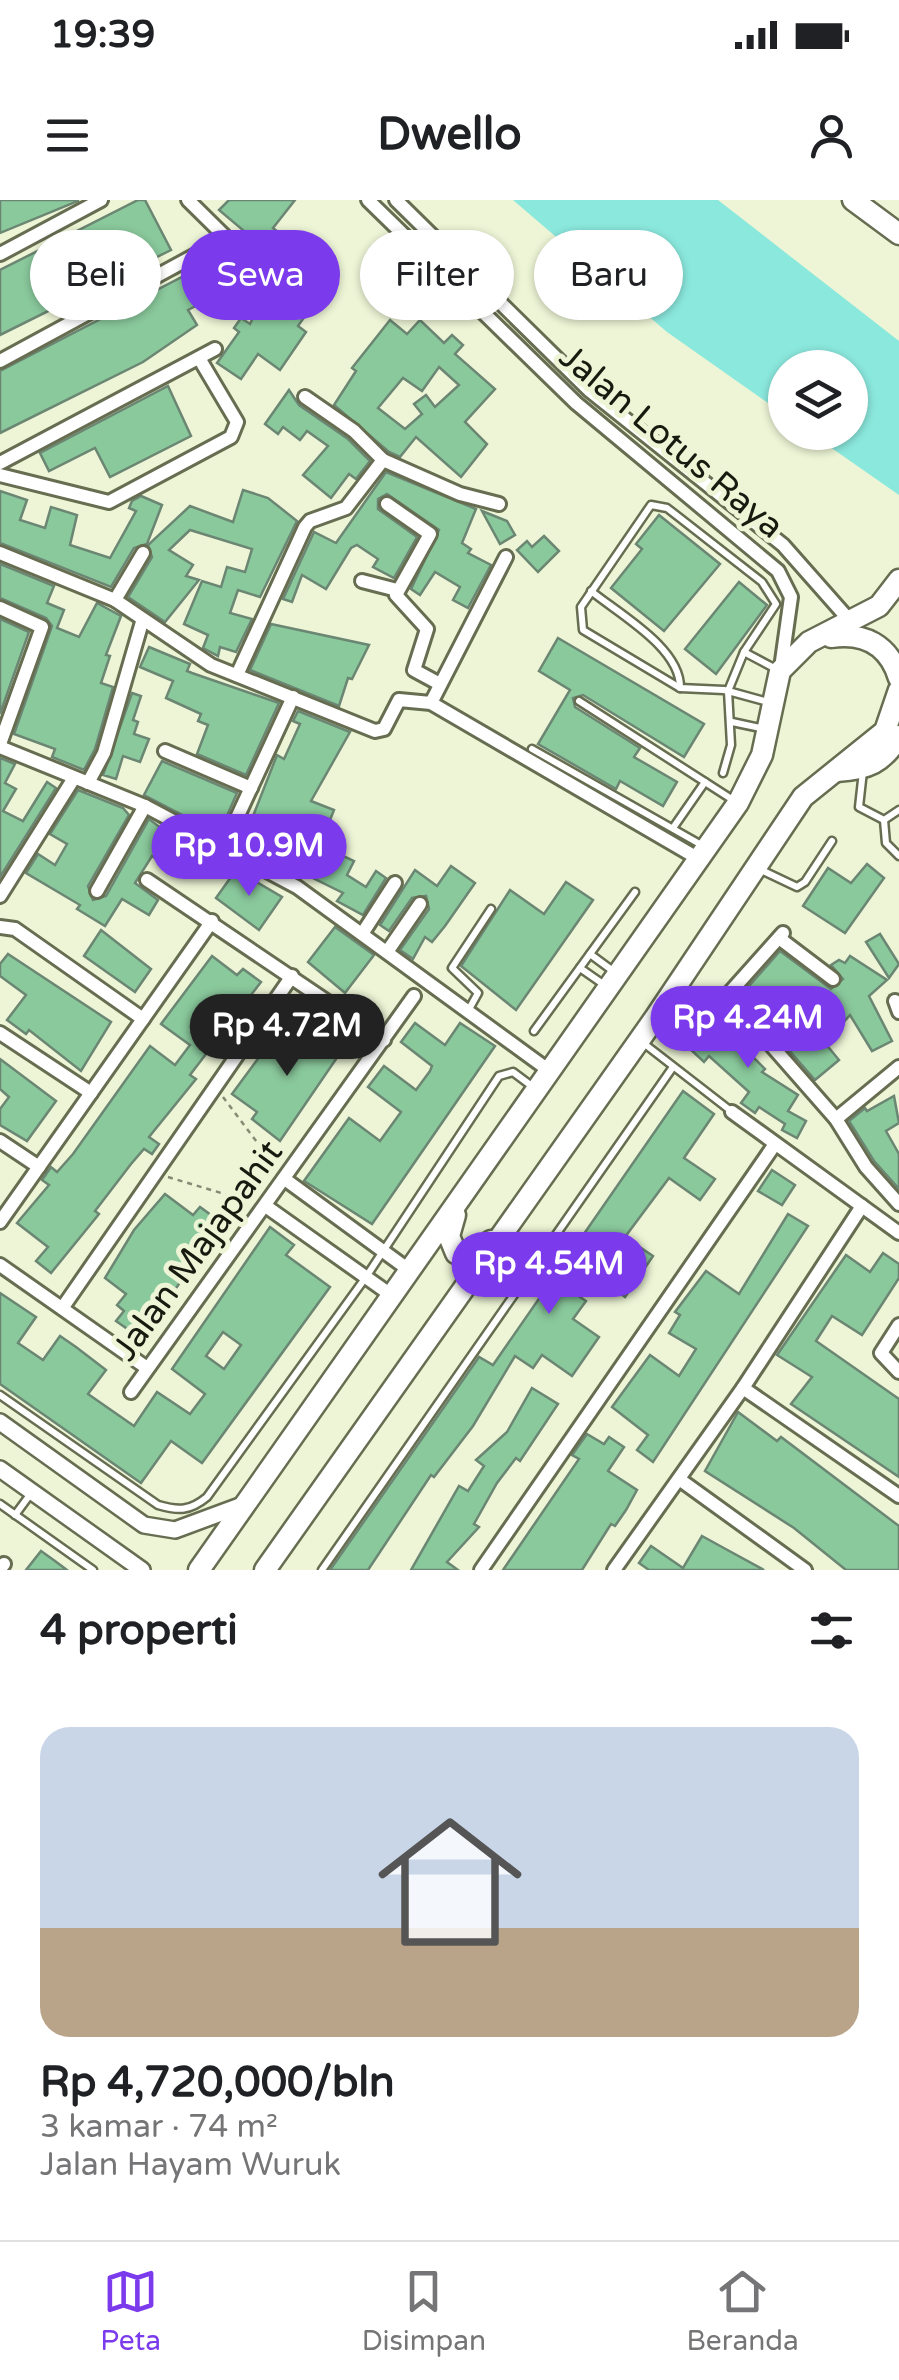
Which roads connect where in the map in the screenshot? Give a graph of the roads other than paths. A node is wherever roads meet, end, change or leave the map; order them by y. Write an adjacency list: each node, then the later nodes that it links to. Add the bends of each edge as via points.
1 (101, 200): 8 (street)
2 (188, 200): 6 (street)
3 (368, 200): 23 (street, Jalan Lotus Raya, via 576,404)
4 (396, 200): 22 (street, Jalan Lotus Raya, via 589,390)
5 (853, 200): 7 (main road)
6 (216, 230)
7 (899, 234)
8 (0, 254)
9 (181, 263): 12 (street)
10 (215, 349): 11 (street)
11 (199, 358): 15 (street); 16 (street, via 237,422 231,437 109,502)
12 (0, 360)
13 (305, 398): 14 (street)
14 (383, 460): 18 (street); 35 (street, via 346,508 304,528)
15 (0, 463)
16 (0, 474)
17 (387, 504): 26 (street, via 430,534)
18 (498, 504)
19 (0, 552): 28 (street)
20 (144, 553): 28 (street)
21 (506, 556): 37 (street)
22 (798, 563): 23 (street); 31 (street, Jalan Lotus Raya)
23 (778, 572): 34 (street, Jalan Lotus Raya, via 791,597)
24 (362, 582): 26 (street)
25 (896, 584): 31 (main road, via 879,606)
26 (397, 590): 37 (street, via 427,629 414,670)
27 (591, 591): 33 (lane, via 648,507 662,505 772,592 771,616); 38 (lane, via 655,643 678,671); 38 (lane, via 578,614 583,630)
28 (115, 600): 30 (street)
29 (0, 608): 48 (street, via 42,627)
30 (142, 622): 35 (street); 56 (street, via 104,753)
31 (850, 622): 32 (main road)
32 (814, 640): 34 (main road); 36 (main road, via 862,637 888,654)
33 (744, 652): 34 (lane); 39 (lane)
34 (780, 671): 44 (main road)
35 (236, 675): 41 (street)
36 (899, 678)
37 (438, 683): 43 (street)
38 (680, 688): 39 (lane)
39 (728, 690): 44 (lane); 45 (lane)
40 (899, 690): 52 (main road, via 886,732)
41 (293, 697): 43 (street, via 378,732 399,700); 57 (street)
42 (579, 701): 55 (lane)
43 (431, 703): 65 (street)
44 (771, 703): 46 (main road)
45 (732, 722): 46 (lane); 53 (lane)
46 (767, 730): 58 (main road, via 756,772)
47 (896, 745): 51 (main road)
48 (0, 746): 54 (street)
49 (532, 749): 62 (lane)
50 (165, 751): 57 (street)
51 (863, 770): 52 (main road); 61 (lane, via 859,807)
52 (835, 772): 67 (main road, via 803,796)
53 (723, 773)
54 (74, 778): 56 (street); 72 (street)
55 (704, 782): 58 (lane); 62 (lane)
56 (88, 783): 59 (street)
57 (250, 788): 64 (street)
58 (738, 803): 65 (main road)
59 (145, 806): 64 (street); 70 (street)
60 (899, 810): 61 (lane)
61 (884, 820): 66 (lane, via 886,843)
62 (673, 828): 65 (lane)
63 (832, 841): 67 (lane, via 797,887)
64 (223, 848): 77 (street, via 296,887)
65 (703, 854): 83 (main road)
66 (899, 856)
67 (755, 866): 87 (main road)
68 (147, 880): 75 (street)
69 (395, 882): 77 (street)
70 (97, 891)
71 (635, 892): 79 (lane)
72 (0, 896)
73 (420, 904): 78 (street)
74 (490, 908): 86 (lane, via 453,966 478,993)
75 (212, 921): 81 (street); 88 (street)
76 (0, 926): 88 (street, via 14,928)
77 (362, 934): 78 (street)
78 (388, 952): 86 (street)
79 (590, 954): 80 (lane); 83 (lane)
80 (580, 968): 83 (lane); 89 (lane)
81 (292, 976): 91 (street); 116 (street)
82 (833, 979): 85 (street, via 781,935)
83 (613, 981): 95 (main road)
84 (414, 996): 91 (street, Jalan Majapahit)
85 (730, 998): 87 (street, via 689,1037); 99 (street)
86 (468, 1011): 95 (street)
87 (655, 1018): 92 (main road)
88 (143, 1019): 97 (street)
89 (534, 1031)
90 (0, 1032): 97 (street)
91 (384, 1040): 103 (street, Jalan Majapahit)
92 (639, 1040): 94 (lane); 109 (main road)
93 (899, 1067): 99 (street)
94 (673, 1068): 98 (lane); 135 (lane)
95 (551, 1072): 96 (main road)
96 (538, 1090): 104 (main road); 111 (lane, via 512,1072 498,1076)
97 (91, 1093): 102 (street)
98 (732, 1112): 101 (street)
99 (836, 1119): 105 (street)
100 (0, 1141): 102 (street)
101 (775, 1144): 106 (street); 136 (street)
102 (39, 1167): 108 (street)
103 (286, 1180): 107 (street, Jalan Majapahit); 111 (street)
104 (460, 1199): 109 (main road, via 449,1236 456,1253 469,1255); 113 (main road)
105 (899, 1204)
106 (862, 1206): 110 (street); 120 (street)
107 (266, 1207): 114 (street); 118 (street, Jalan Majapahit)
108 (0, 1222)
109 (505, 1230): 134 (main road)
110 (899, 1234)
111 (382, 1250): 113 (street); 114 (lane)
112 (0, 1265): 116 (street)
113 (409, 1270): 115 (main road)
114 (366, 1277): 115 (street); 122 (lane, via 207,1497 188,1510 158,1505)
115 (391, 1295): 128 (main road)
116 (63, 1308): 118 (street)
117 (899, 1326): 119 (street, via 881,1354)
118 (147, 1368): 121 (street, Jalan Majapahit)
119 (899, 1372)
120 (742, 1388): 125 (street); 127 (street)
121 (131, 1392)
122 (0, 1395)
123 (0, 1422): 128 (street, via 144,1525 175,1530)
124 (0, 1469): 126 (street)
125 (678, 1479): 137 (street); 138 (street)
126 (32, 1492): 130 (lane); 132 (street)
127 (899, 1496)
128 (250, 1502): 133 (main road)
129 (0, 1504): 130 (lane)
130 (15, 1516): 131 (lane)
131 (93, 1570)
132 (142, 1570)
133 (199, 1570)
134 (265, 1570)
135 (322, 1570)
136 (481, 1570)
137 (614, 1570)
138 (805, 1570)

